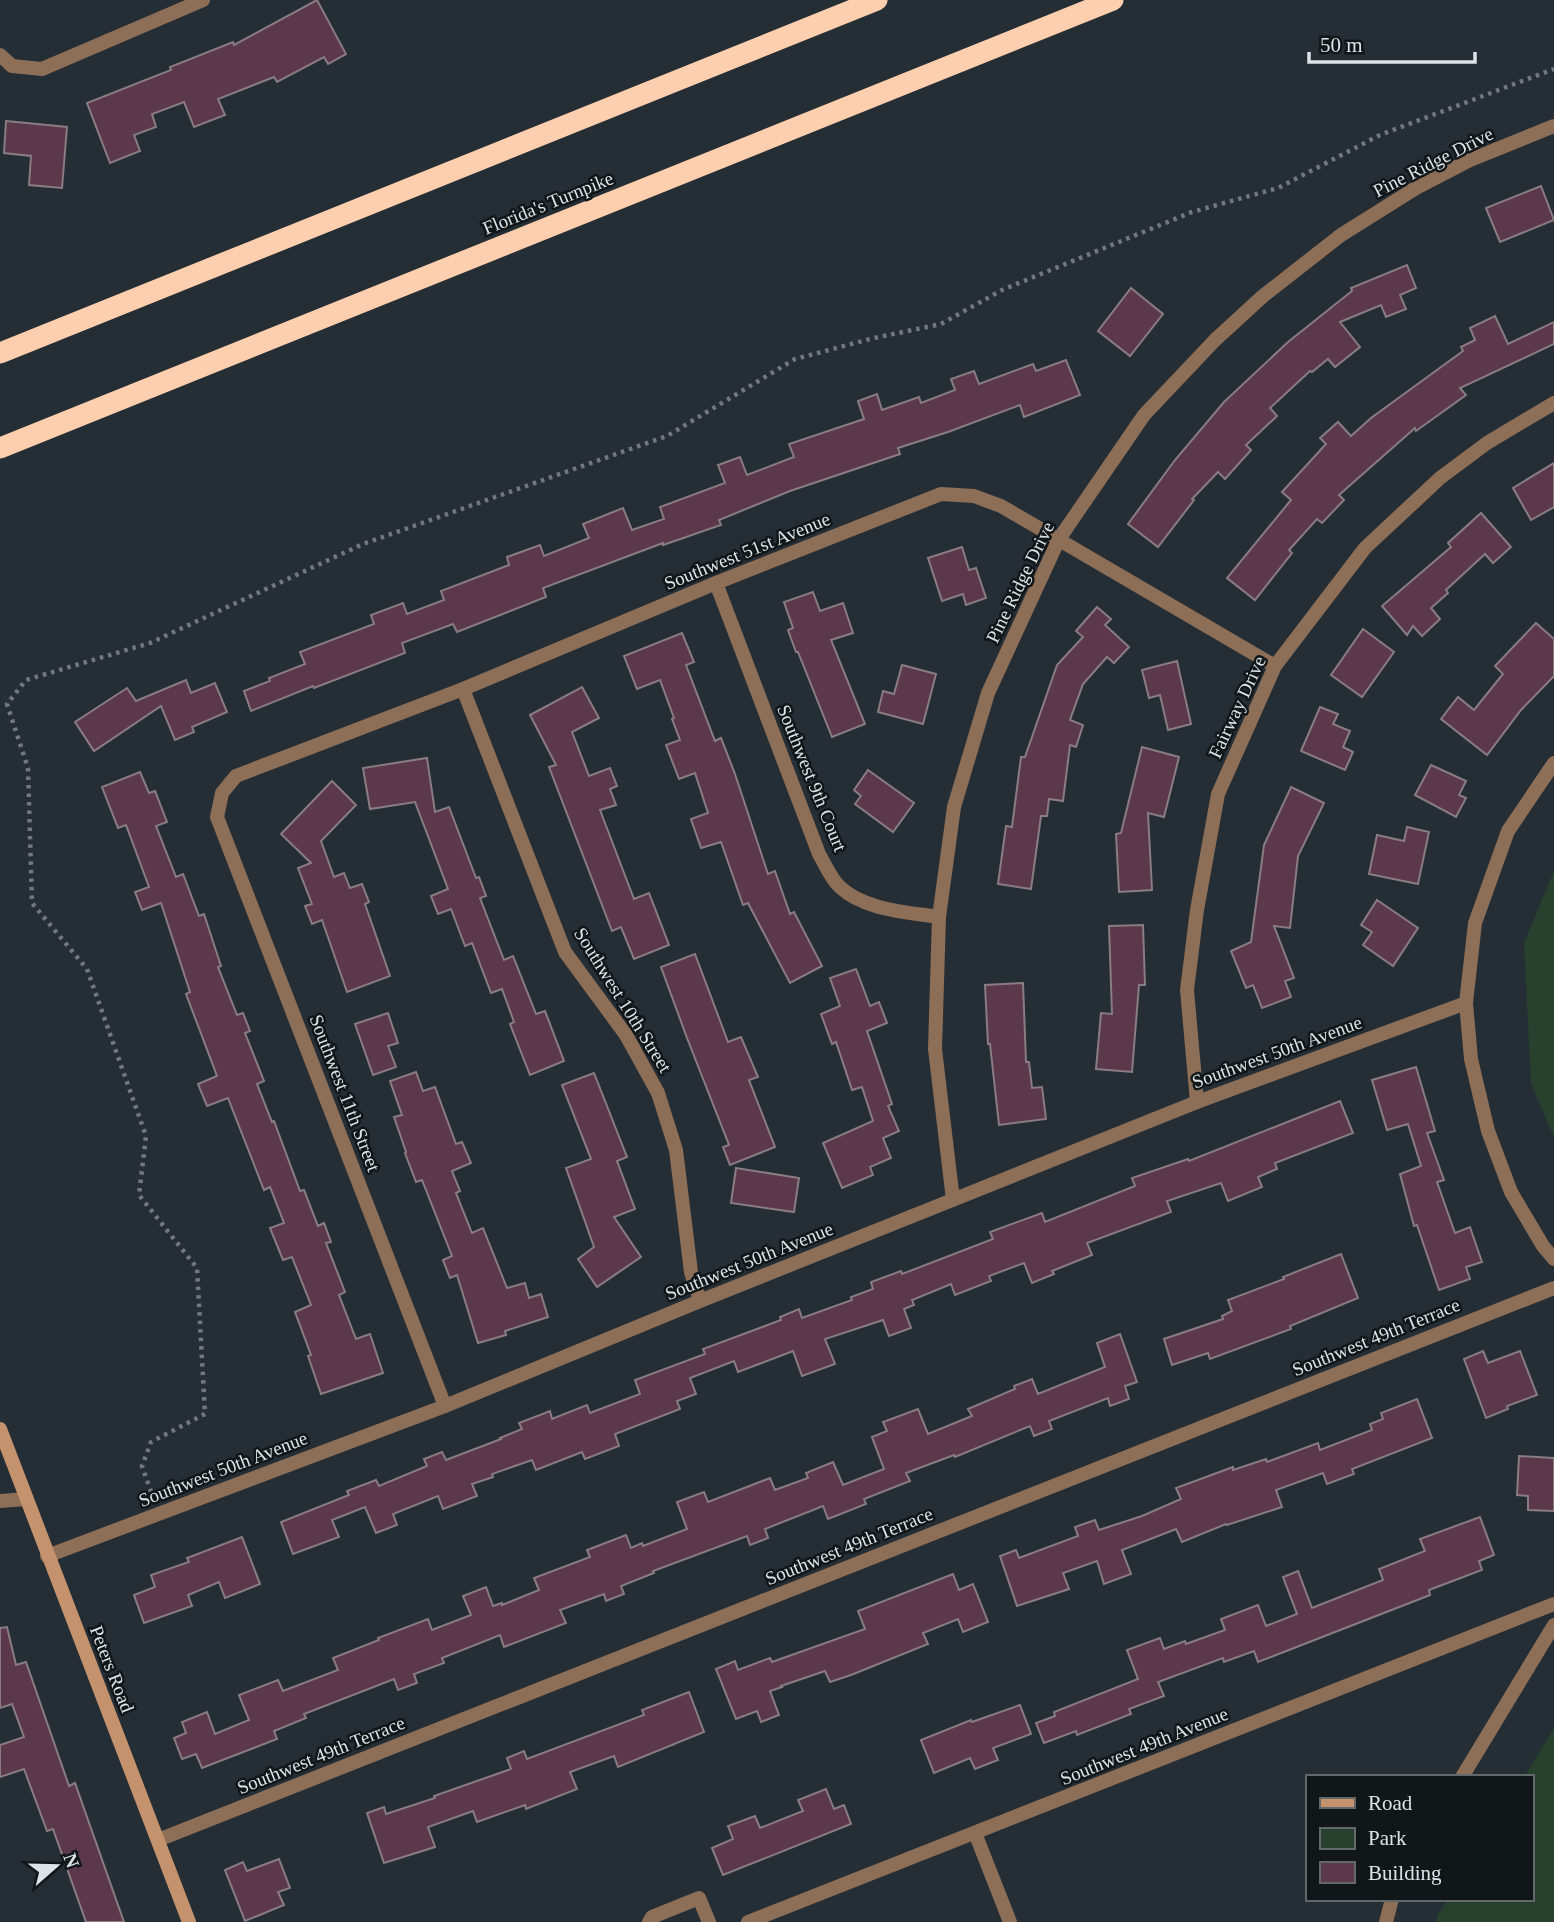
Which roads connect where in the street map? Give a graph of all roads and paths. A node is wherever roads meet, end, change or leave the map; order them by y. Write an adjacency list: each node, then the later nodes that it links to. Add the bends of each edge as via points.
1 (203, 0): 4 (street, via 42,69 12,66)
2 (877, 0): 6 (highway)
3 (1113, 0): 8 (highway, Florida's Turnpike)
4 (0, 55)
5 (1554, 126): 9 (street, Pine Ridge Drive, via 1416,188 1341,235 1264,296 1144,415)
6 (0, 353)
7 (1554, 403): 11 (street, Fairway Drive, via 1440,478 1366,548)
8 (0, 448)
9 (1059, 539): 10 (street, Southwest 51st Avenue, via 975,496 941,494); 11 (street, Southwest 51st Avenue); 15 (street, Pine Ridge Drive, via 988,693 954,807)
10 (716, 583): 12 (street, Southwest 51st Avenue); 15 (street, Southwest 9th Court, via 819,854 839,887 864,902)
11 (1275, 666): 17 (street, Fairway Drive, via 1218,794 1199,897 1187,990)
12 (463, 689): 14 (street, Southwest 51st Avenue, via 236,776); 21 (street, Southwest 10th Street, via 565,952 626,1035 657,1093 676,1150 691,1272)
13 (1554, 763): 16 (street, via 1508,831 1475,923)
14 (222, 793): 22 (street, Southwest 11th Street, via 217,817)
15 (939, 916): 18 (street, Pine Ridge Drive, via 935,1049)
16 (1466, 1003): 17 (street, Southwest 50th Avenue); 19 (street, via 1471,1059 1488,1131 1511,1192)
17 (1196, 1102): 18 (street, Southwest 50th Avenue)
18 (953, 1200): 21 (street, Southwest 50th Avenue)
19 (1554, 1259)
20 (1554, 1288): 31 (street, Southwest 49th Terrace)
21 (700, 1301): 22 (street, Southwest 50th Avenue)
22 (445, 1406): 26 (street, Southwest 50th Avenue)
23 (0, 1429): 24 (main road, Peters Road)
24 (26, 1499): 25 (street); 26 (main road, Peters Road)
25 (0, 1501)
26 (47, 1556): 31 (main road, Peters Road)
27 (1554, 1604): 30 (street, Southwest 49th Avenue)
28 (1554, 1625): 29 (street)
29 (1463, 1775)
30 (975, 1833): 36 (street, Southwest 49th Avenue); 37 (street)
31 (158, 1840): 33 (main road, Peters Road)
32 (1391, 1901): 38 (street)
33 (189, 1922)
34 (649, 1922): 35 (street, via 699,1898)
35 (709, 1922)
36 (748, 1922)
37 (1010, 1922)
38 (1386, 1922)

